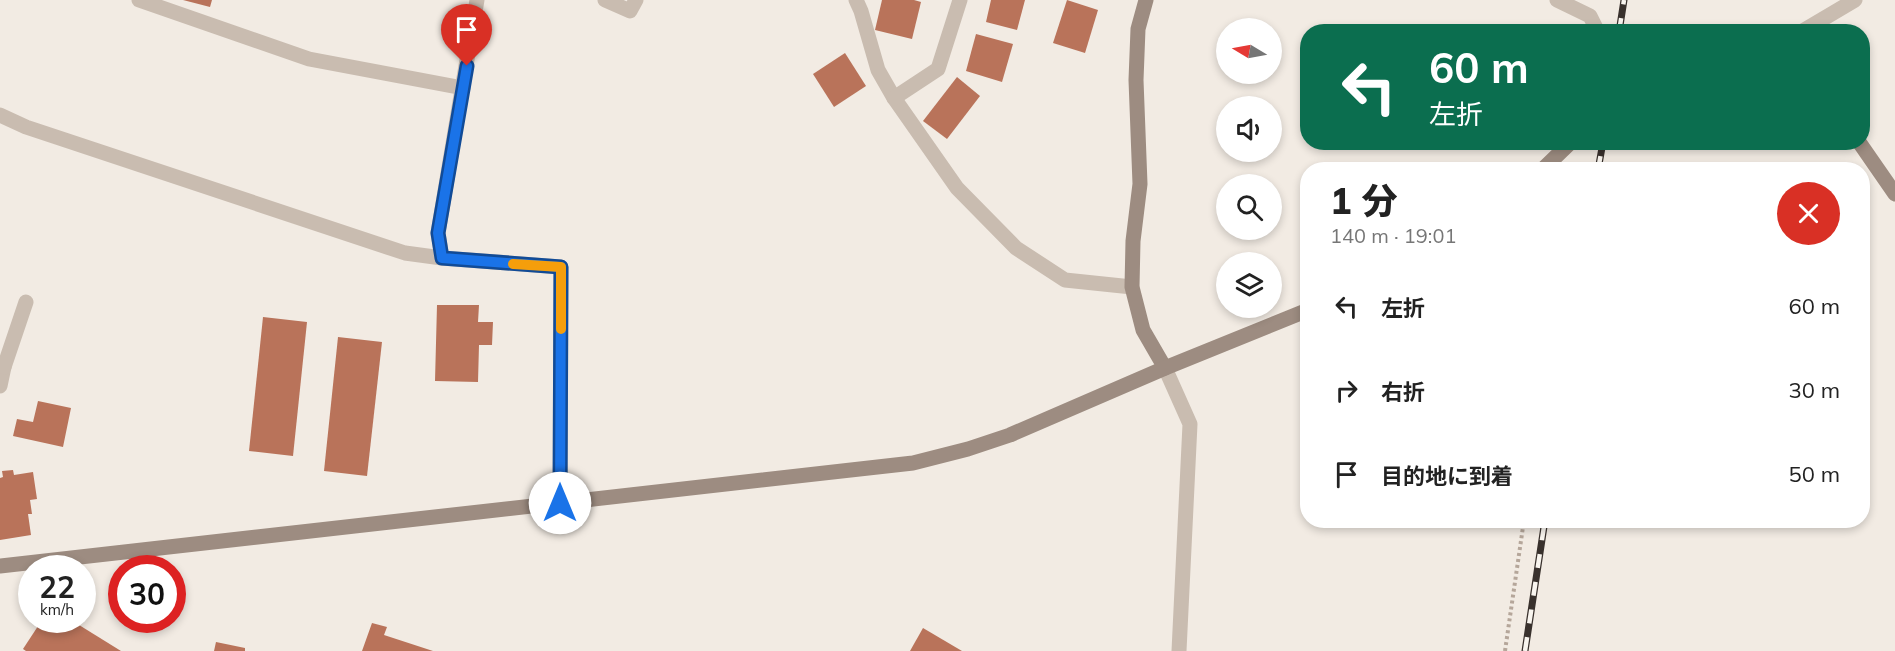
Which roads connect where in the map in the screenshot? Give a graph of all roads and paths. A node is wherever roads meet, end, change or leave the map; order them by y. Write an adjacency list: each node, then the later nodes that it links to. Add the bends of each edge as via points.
1 (139, 0): 12 (street, via 309,59)
2 (477, 0): 12 (street)
3 (605, 0): 4 (street, via 630,11)
4 (636, 0)
5 (856, 0): 13 (street, via 878,70)
6 (960, 0): 13 (street, via 938,69)
7 (1146, 0): 20 (street, via 1138,29 1136,70 1140,184)
8 (1557, 0): 10 (street, via 1590,16)
9 (1855, 0): 11 (street)
10 (1594, 24)
11 (1814, 24)
12 (463, 88): 19 (street, via 438,233)
13 (894, 98): 20 (street, via 957,188 1016,248 1065,280)
14 (0, 115): 19 (street, via 405,253)
15 (1563, 150): 17 (street)
16 (1865, 150): 18 (street)
17 (1550, 162)
18 (1895, 194)
19 (442, 258): 26 (street, via 561,267)
20 (1132, 287): 24 (street, via 1143,330)
21 (26, 302): 23 (street)
22 (1300, 313): 24 (street)
23 (2, 366): 25 (street)
24 (1165, 368): 26 (street, via 1010,435 913,463); 29 (street, via 1190,424)
25 (0, 386)
26 (560, 503): 28 (street)
27 (1523, 528): 30 (path)
28 (0, 566)
29 (1179, 651)
30 (1505, 651)

